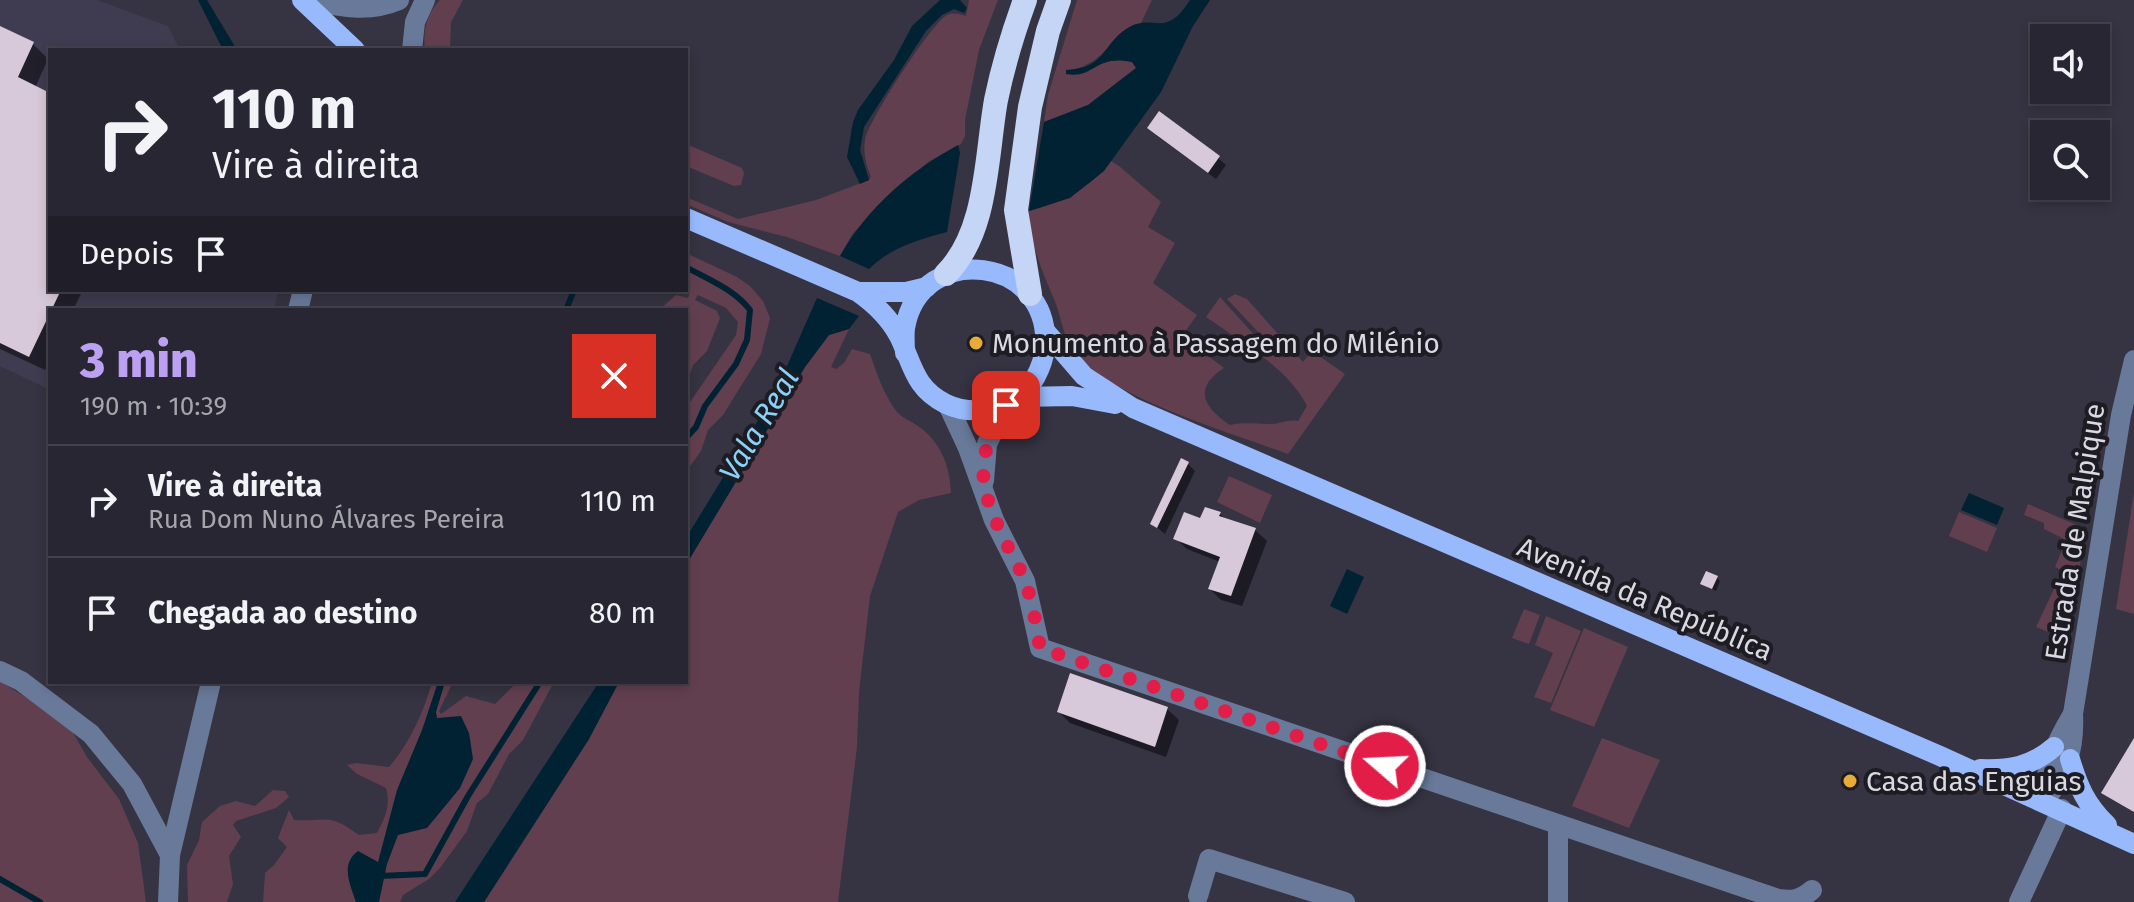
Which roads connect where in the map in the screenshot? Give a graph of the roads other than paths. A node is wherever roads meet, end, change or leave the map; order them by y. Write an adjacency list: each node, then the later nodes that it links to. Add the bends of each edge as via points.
1 (302, 0): 7 (main road)
2 (309, 0): 3 (street, via 366,8)
3 (399, 0)
4 (425, 0): 8 (street, via 415,22)
5 (1025, 0): 10 (highway, via 1000,79 978,218 962,256)
6 (1059, 0): 12 (highway, via 1030,107 1016,210)
7 (353, 48)
8 (412, 48)
9 (688, 219): 11 (main road)
10 (937, 281): 11 (main road, via 906,292); 12 (main road, via 969,268 991,270); 14 (main road, via 912,306)
11 (858, 292): 14 (main road, via 890,321)
12 (1030, 294): 13 (main road)
13 (1046, 332): 16 (main road, via 1044,359); 18 (main road, Avenida da República, via 1084,376)
14 (905, 353): 17 (main road, via 913,374)
15 (2134, 360): 22 (street, Estrada de Malpique, via 2073,714 2074,740)
16 (1013, 401): 17 (main road, via 969,410); 18 (main road, Avenida da República, via 1072,396); 19 (street, via 987,444)
17 (948, 405): 19 (street)
18 (1133, 408): 23 (main road, Avenida da República)
19 (984, 493): 25 (street, via 1025,581 1040,648)
20 (0, 671): 27 (street, via 91,734 132,784)
21 (211, 684): 27 (street)
22 (2062, 753): 23 (main road, via 2011,769); 24 (street, Estrada de Malpique); 26 (main road, via 2088,806)
23 (1969, 768): 24 (main road, Avenida da República)
24 (2054, 806): 26 (main road, Avenida da República); 33 (street, Estrada de Malpique)
25 (1558, 826): 28 (street, via 1778,899 1801,899); 32 (street)
26 (2126, 840)
27 (170, 855): 30 (street)
28 (1812, 890)
29 (1198, 896): 31 (street, via 1209,859)
30 (168, 902)
31 (1345, 902)
32 (1558, 902)
33 (2019, 902)

